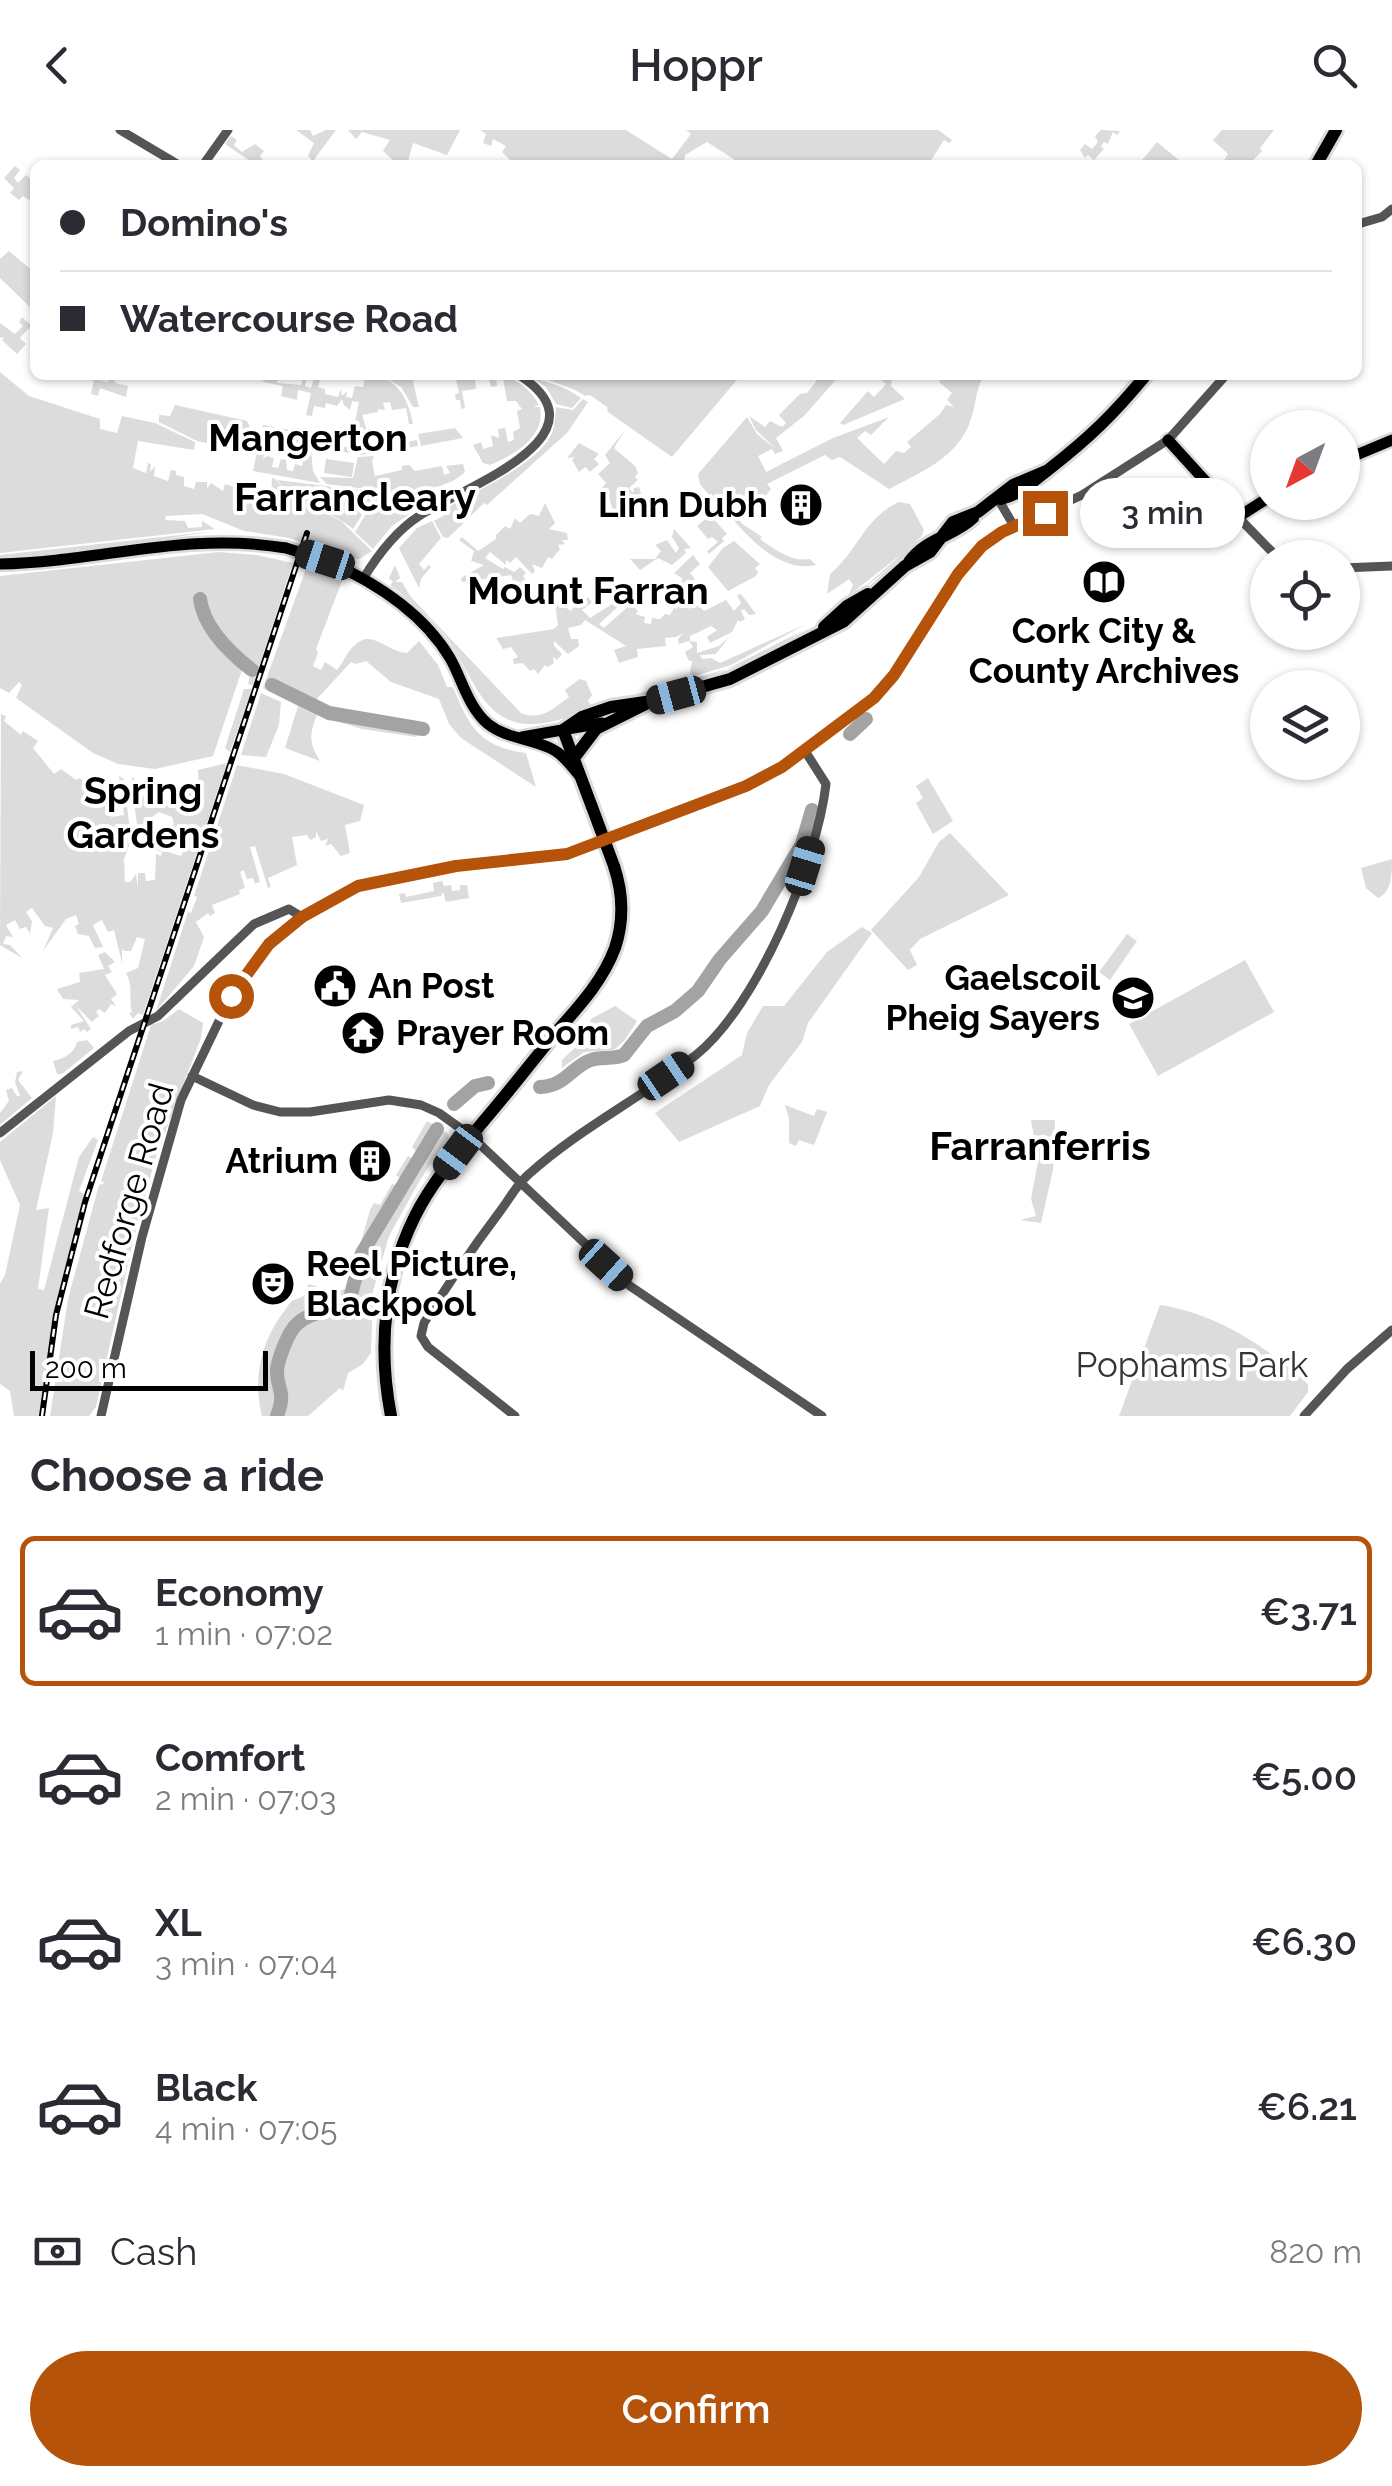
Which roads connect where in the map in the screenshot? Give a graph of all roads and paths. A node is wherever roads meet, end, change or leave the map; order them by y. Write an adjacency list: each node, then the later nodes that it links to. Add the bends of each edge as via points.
1 (120, 130): 4 (street)
2 (228, 130): 5 (street)
3 (1334, 132): 6 (highway)
4 (171, 160)
5 (206, 160)
6 (1313, 160)
7 (1392, 208): 8 (street)
8 (1362, 222)
9 (526, 380): 23 (street, via 549,406 546,431 532,450 415,518)
10 (1142, 380): 15 (highway, via 1098,431)
11 (1222, 380): 12 (street)
12 (1168, 440): 17 (main road); 18 (street, via 1082,495)
13 (1392, 440): 14 (main road)
14 (1360, 453)
15 (998, 499): 18 (street); 24 (highway, via 959,530 924,544 854,614 730,679)
16 (1250, 509): 17 (main road)
17 (1238, 517): 19 (street)
18 (1014, 526): 28 (street, via 982,546 958,574 894,675)
19 (1260, 540)
20 (0, 564): 23 (main road, bridge, via 238,542 286,548)
21 (1392, 566): 22 (street)
22 (1360, 567)
23 (363, 579): 27 (main road, via 416,616 447,653 478,714)
24 (652, 701): 25 (highway); 26 (highway, via 611,707)
25 (606, 723): 26 (main road); 29 (highway)
26 (564, 730): 27 (main road); 29 (highway)
27 (518, 738): 30 (main road, via 553,749)
28 (805, 751): 31 (street, via 746,786 590,846 555,857 369,883); 35 (street, via 826,788 795,898 718,1033)
29 (574, 758): 30 (highway)
30 (579, 775): 34 (highway, bridge, via 614,866 621,922 608,965 586,998)
31 (302, 917): 32 (street, Redforge Road, via 245,973); 33 (street, via 289,909 254,924 158,1016)
32 (192, 1076): 34 (street, via 280,1112 410,1102); 37 (street, Redforge Road, via 161,1165)
33 (0, 1134)
34 (471, 1136): 35 (street); 38 (highway, via 416,1213 392,1276 384,1352)
35 (520, 1183): 39 (street, via 449,1281 421,1336); 40 (street, via 630,1286)
36 (1392, 1330): 41 (street)
37 (102, 1416)
38 (390, 1416)
39 (515, 1416)
40 (822, 1416)
41 (1304, 1416)

